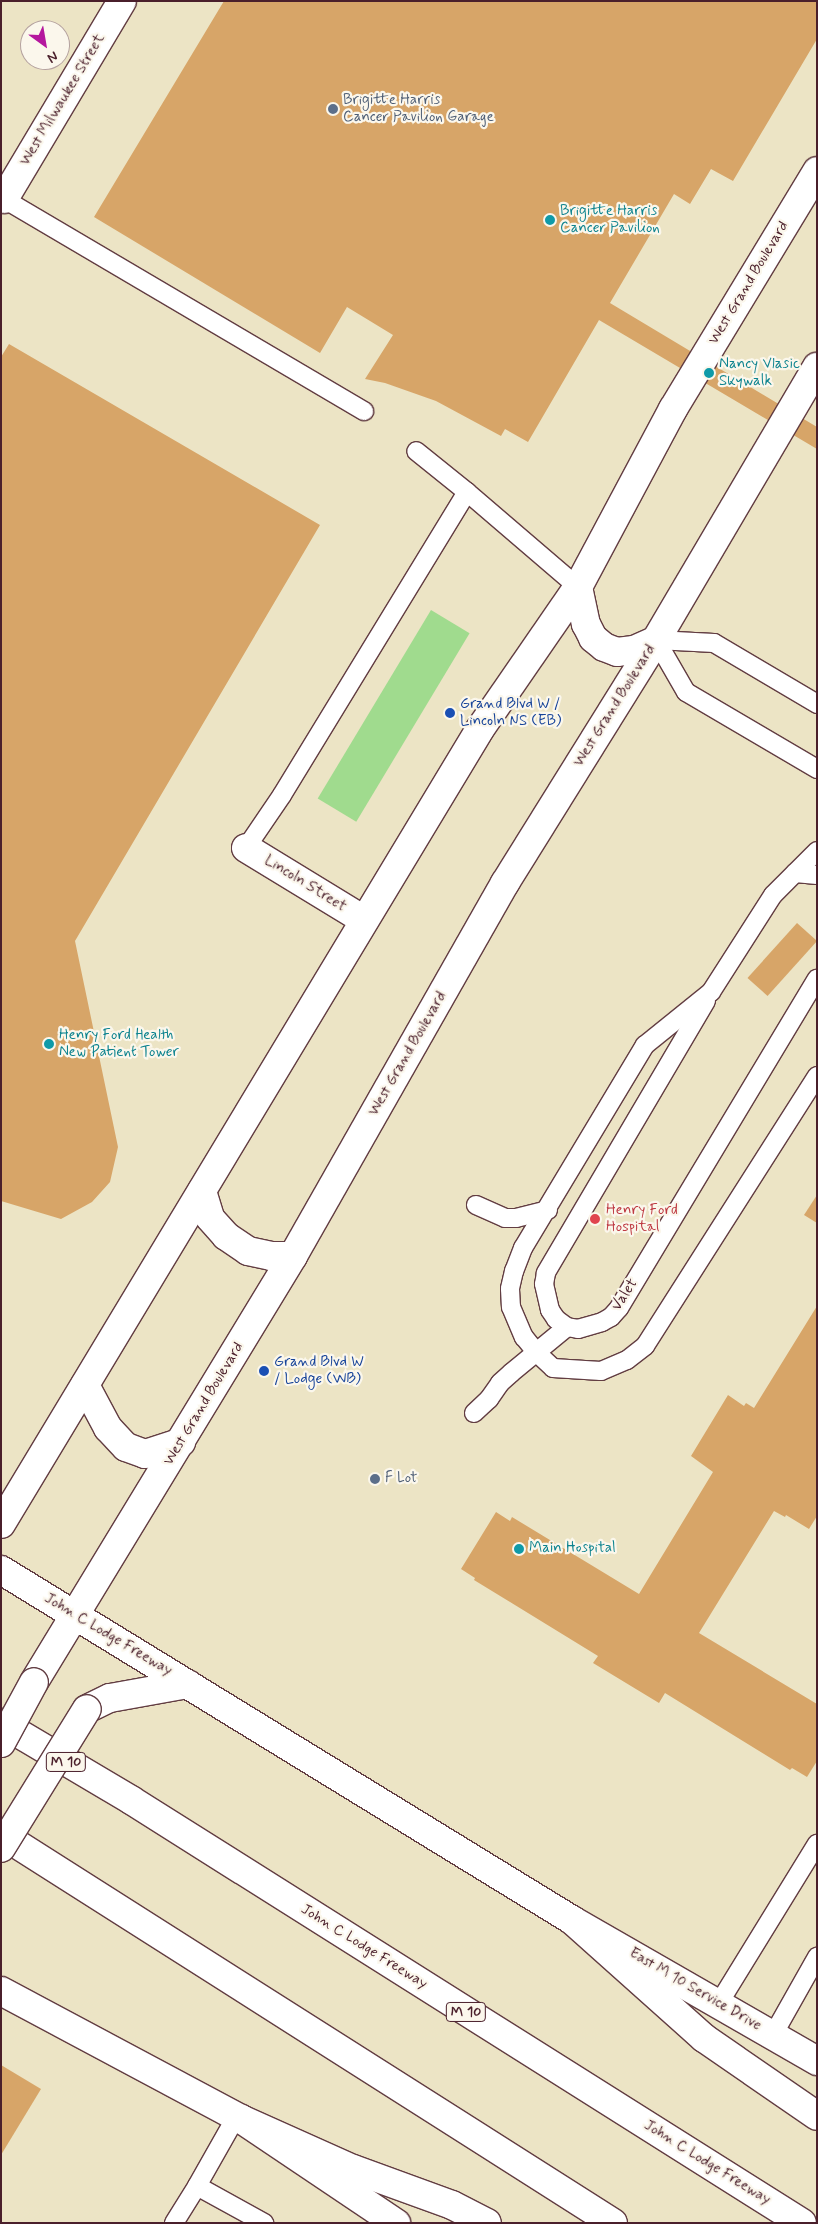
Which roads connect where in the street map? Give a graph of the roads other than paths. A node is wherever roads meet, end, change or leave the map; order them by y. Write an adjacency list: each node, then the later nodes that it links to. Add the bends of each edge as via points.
1 (122, 1): 3 (main road, West Milwaukee Street)
2 (817, 171): 8 (main road, West Grand Boulevard, via 673,409)
3 (4, 200): 5 (lane)
4 (817, 367): 9 (main road, West Grand Boulevard)
5 (364, 411)
6 (416, 451): 7 (lane)
7 (467, 492): 8 (lane); 12 (lane)
8 (578, 587): 9 (main road, via 586,624 593,638 604,647 617,652 634,650); 16 (main road, West Grand Boulevard, via 480,730)
9 (656, 640): 10 (lane, via 714,643); 11 (lane, via 686,692); 23 (main road, West Grand Boulevard, via 505,883)
10 (817, 704)
11 (817, 769)
12 (246, 848): 16 (main road, Lincoln Street)
13 (817, 851): 14 (lane)
14 (794, 873): 15 (lane); 18 (lane, via 772,895)
15 (817, 875)
16 (364, 920): 20 (main road, West Grand Boulevard)
17 (817, 979): 24 (lane, Valet, via 619,1308 602,1322 578,1329)
18 (712, 992): 22 (lane, via 645,1045); 24 (lane, via 546,1273 546,1298 550,1310)
19 (817, 1076): 25 (lane, via 645,1346 627,1360 601,1371 553,1368)
20 (202, 1191): 23 (main road, via 210,1218 226,1236 248,1251); 26 (main road, West Grand Boulevard)
21 (476, 1205): 22 (lane, via 505,1218)
22 (548, 1210): 25 (lane, via 523,1248 510,1289 511,1307)
23 (293, 1256): 28 (main road, West Grand Boulevard)
24 (567, 1327): 25 (lane)
25 (537, 1353): 27 (lane, via 500,1383)
26 (85, 1385): 28 (main road, via 108,1428 126,1447 145,1454); 29 (main road, West Grand Boulevard)
27 (474, 1413)
28 (181, 1442): 31 (main road, West Grand Boulevard)
29 (1, 1524)
30 (1, 1570): 31 (main road, John C Lodge Freeway)
31 (76, 1616): 32 (main road, John C Lodge Freeway); 34 (main road, West Grand Boulevard, bridge)
32 (188, 1684): 37 (main road, bridge, via 110,1698 87,1709); 38 (main road, John C Lodge Freeway)
33 (1, 1723): 52 (main road, John C Lodge Freeway / M 10, via 156,1816)
34 (1, 1742)
35 (1, 1834): 51 (main road)
36 (817, 1844): 41 (lane)
37 (1, 1848)
38 (572, 1920): 41 (main road, East M 10 Service Drive); 44 (main road, via 704,2038)
39 (817, 1957): 42 (lane)
40 (1, 1991): 45 (main road)
41 (718, 2003): 42 (main road, East M 10 Service Drive)
42 (773, 2035): 43 (main road, East M 10 Service Drive)
43 (817, 2061)
44 (817, 2116)
45 (238, 2118): 46 (lane); 49 (main road); 50 (main road, via 353,2168 452,2205)
46 (201, 2181): 47 (lane); 48 (lane)
47 (174, 2223)
48 (264, 2223)
49 (396, 2223)
50 (487, 2223)
51 (613, 2223)
52 (802, 2223)

